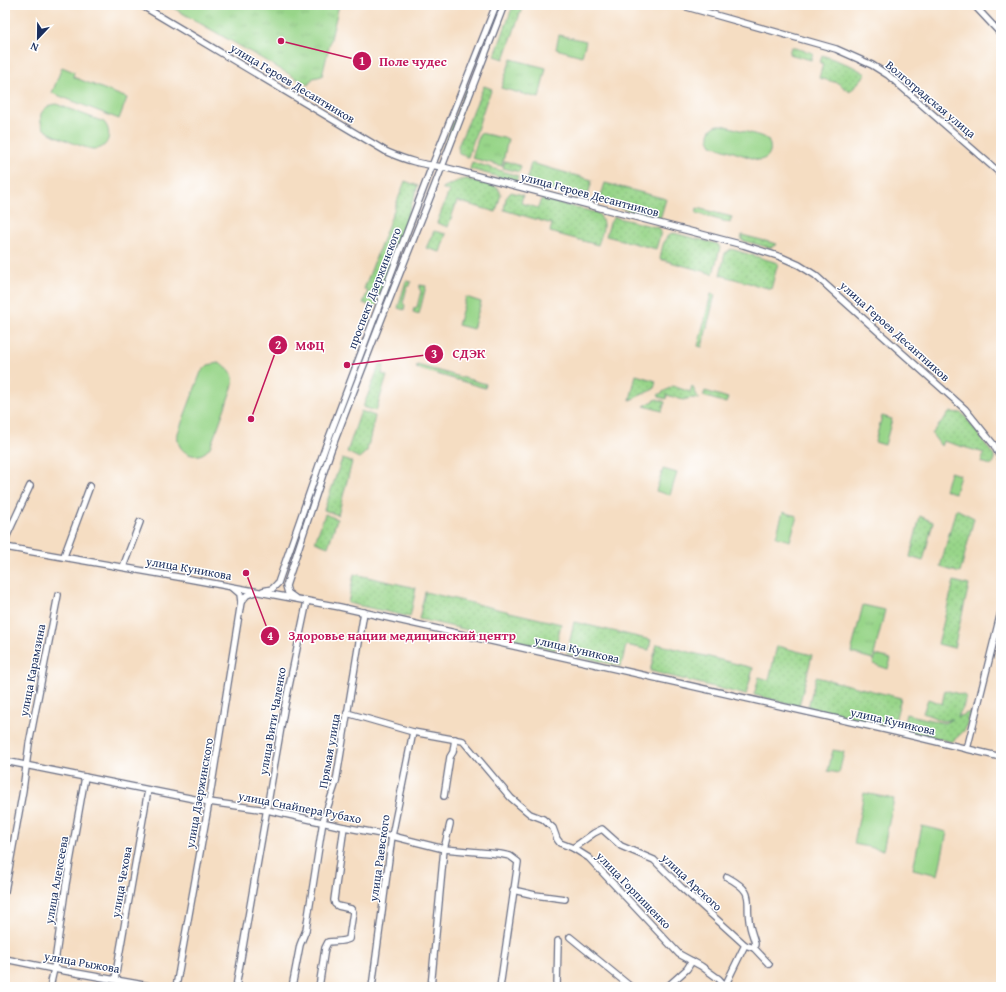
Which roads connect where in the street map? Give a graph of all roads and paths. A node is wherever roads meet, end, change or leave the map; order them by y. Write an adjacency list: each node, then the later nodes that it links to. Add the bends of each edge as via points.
1 (141, 5): 7 (street, улица Героев Десантников, via 387,152 418,164)
2 (496, 5): 7 (street, проспект Дзержинского)
3 (504, 5): 8 (street, проспект Дзержинского)
4 (680, 5): 9 (street, Волгоградская улица, via 836,49 872,65 888,75)
5 (974, 5): 6 (street)
6 (1001, 34)
7 (432, 166): 8 (street, улица Героев Десантников); 11 (street, проспект Дзержинского)
8 (443, 167): 10 (street, улица Героев Десантников, via 743,245 799,265 815,276 965,409); 13 (street, проспект Дзержинского)
9 (1001, 174)
10 (994, 445): 12 (street, улица Героев Десантников); 14 (street)
11 (325, 448): 13 (street); 22 (street, проспект Дзержинского)
12 (1001, 448)
13 (331, 450): 24 (street, проспект Дзержинского)
14 (1001, 459)
15 (30, 486): 18 (street)
16 (90, 486): 20 (street)
17 (140, 522): 21 (street)
18 (5, 540)
19 (5, 546): 20 (street, улица Куникова)
20 (64, 556): 21 (street, улица Куникова)
21 (124, 567): 23 (street, улица Куникова)
22 (278, 583): 25 (street, via 272,589); 27 (street)
23 (231, 586): 25 (street, улица Куникова); 30 (street, via 240,594)
24 (286, 586): 27 (street); 28 (street, via 288,593)
25 (260, 592): 27 (street, улица Куникова); 30 (street, via 249,593)
26 (58, 595): 39 (street, улица Карамзина)
27 (279, 595): 28 (street, улица Куникова)
28 (297, 599): 29 (street, улица Куникова)
29 (307, 600): 31 (street, улица Куникова); 44 (street, улица Вити Чаленко)
30 (241, 602): 43 (street, улица Дзержинского)
31 (364, 612): 33 (street, Прямая улица); 36 (street, улица Куникова)
32 (1001, 612): 36 (street)
33 (347, 712): 34 (street, улица Горпищенко); 45 (street, Прямая улица, via 336,782)
34 (412, 732): 35 (street, улица Горпищенко); 48 (street, улица Раевского)
35 (455, 739): 42 (street); 49 (street, улица Горпищенко, via 463,741 511,798 553,828 560,843)
36 (967, 749): 37 (street, улица Куникова)
37 (1001, 757)
38 (5, 761): 39 (street, улица Снайпера Рубахо)
39 (27, 766): 40 (street, улица Снайпера Рубахо); 53 (street, улица Карамзина)
40 (85, 777): 41 (street, улица Снайпера Рубахо); 62 (street, улица Алексеева)
41 (148, 790): 43 (street, улица Снайпера Рубахо); 63 (street, улица Чехова)
42 (444, 796)
43 (209, 802): 44 (street, улица Снайпера Рубахо); 66 (street, улица Дзержинского)
44 (267, 810): 45 (street, улица Снайпера Рубахо); 67 (street, улица Вити Чаленко)
45 (323, 822): 47 (street, улица Снайпера Рубахо); 68 (street, Прямая улица, via 306,930 300,945)
46 (450, 824): 50 (street)
47 (344, 827): 48 (street, улица Снайпера Рубахо); 69 (street, via 334,900 338,906 353,912 349,939 328,942)
48 (392, 836): 50 (street, улица Снайпера Рубахо); 70 (street, улица Раевского)
49 (573, 848): 57 (street, улица Арского, via 602,829 621,846 654,860 681,888); 60 (street, улица Горпищенко, via 589,858 679,954)
50 (444, 849): 52 (street, улица Снайпера Рубахо, via 510,856 518,862); 71 (street)
51 (727, 877): 58 (street, via 740,884 749,899 750,926 756,944)
52 (513, 890): 54 (street); 72 (street)
53 (5, 891)
54 (565, 899)
55 (570, 937): 74 (street)
56 (558, 941): 73 (street)
57 (746, 945): 58 (street, улица Арского); 76 (street)
58 (754, 948): 61 (street, улица Арского)
59 (5, 959): 62 (street, улица Рыжова)
60 (692, 961): 75 (street, via 687,970); 76 (street, улица Горпищенко, via 719,979)
61 (769, 964)
62 (54, 969): 63 (street, улица Рыжова); 64 (street, улица Алексеева)
63 (115, 979): 65 (street, улица Рыжова)
64 (50, 987)
65 (155, 987)
66 (176, 987)
67 (236, 987)
68 (292, 987)
69 (319, 987)
70 (372, 987)
71 (432, 987)
72 (500, 987)
73 (557, 987)
74 (631, 987)
75 (667, 987)
76 (726, 987)
77 (823, 987): 78 (street)
78 (837, 987)

